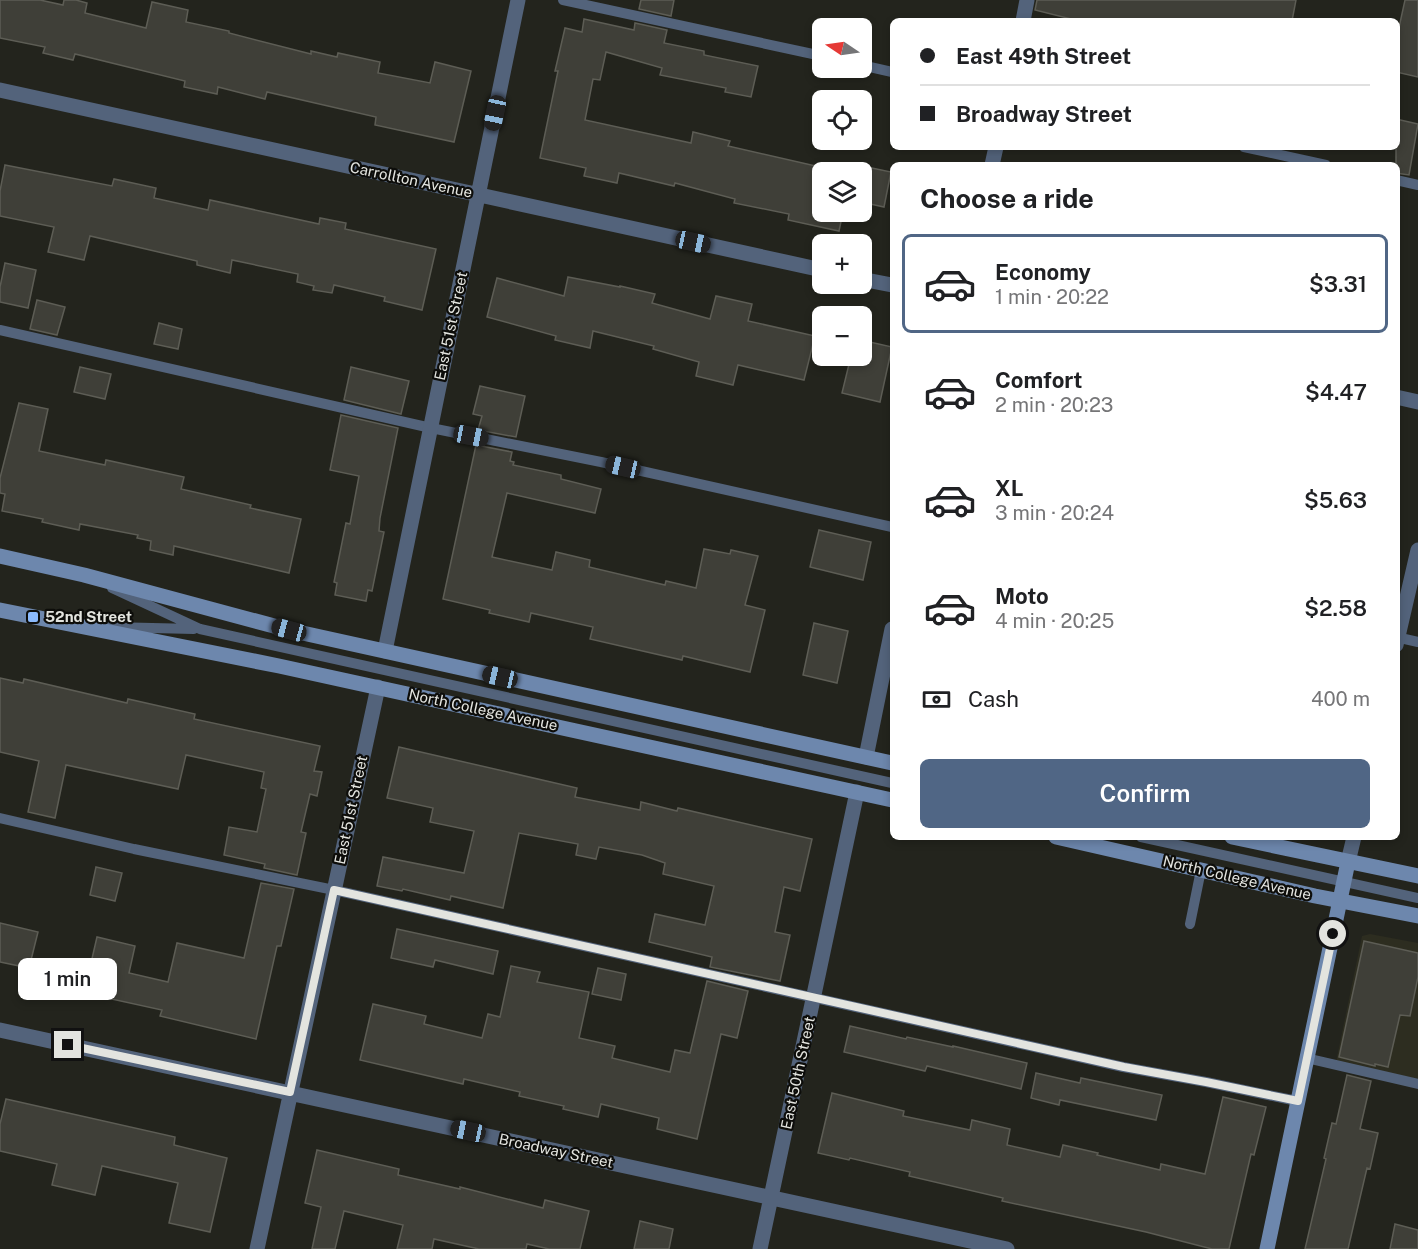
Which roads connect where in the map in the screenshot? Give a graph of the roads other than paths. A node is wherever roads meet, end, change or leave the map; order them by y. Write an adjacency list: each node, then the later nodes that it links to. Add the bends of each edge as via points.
1 (518, 0): 13 (street, East 51st Street)
2 (563, 0): 5 (lane)
3 (1027, 0): 4 (street)
4 (1024, 18)
5 (812, 54)
6 (872, 67): 7 (lane)
7 (890, 72)
8 (0, 90): 13 (street, Carrollton Avenue)
9 (1258, 150): 10 (lane)
10 (1312, 162)
11 (1400, 181): 12 (lane)
12 (1418, 185)
13 (478, 195): 14 (street, Carrollton Avenue); 20 (street, East 51st Street)
14 (812, 268)
15 (872, 281): 16 (street)
16 (890, 285)
17 (0, 330): 20 (lane)
18 (1400, 399): 19 (street)
19 (1418, 402)
20 (430, 428): 21 (lane); 32 (street, East 51st Street)
21 (890, 527)
22 (1418, 550): 27 (street)
23 (0, 556): 24 (main road, North College Avenue)
24 (84, 575): 28 (lane, North College Avenue); 32 (main road, North College Avenue, via 289,630)
25 (0, 610): 26 (main road, North College Avenue)
26 (73, 626): 28 (lane, North College Avenue); 33 (main road, North College Avenue)
27 (1400, 627)
28 (200, 629): 36 (lane, North College Avenue)
29 (890, 639): 34 (street)
30 (1400, 640): 31 (lane)
31 (1418, 642)
32 (385, 651): 34 (main road, North College Avenue)
33 (378, 687): 37 (main road, North College Avenue); 48 (street, East 51st Street)
34 (866, 757): 35 (main road, North College Avenue)
35 (890, 763)
36 (890, 783)
37 (857, 792): 38 (main road, North College Avenue); 53 (street, East 50th Street)
38 (890, 800)
39 (0, 818): 48 (lane)
40 (1069, 840): 45 (main road, North College Avenue)
41 (1155, 840): 47 (lane, North College Avenue)
42 (1246, 840): 44 (main road)
43 (1353, 840): 44 (street)
44 (1348, 862): 46 (main road); 47 (main road)
45 (1201, 870): 50 (main road, North College Avenue); 52 (lane)
46 (1418, 876)
47 (1344, 881): 49 (lane, North College Avenue); 50 (main road)
48 (334, 890): 53 (lane); 57 (street, East 51st Street)
49 (1418, 898)
50 (1340, 901): 51 (main road, North College Avenue); 55 (main road)
51 (1418, 916)
52 (1190, 924)
53 (814, 997): 58 (lane, via 1124,1067); 59 (street, East 50th Street)
54 (0, 1030): 57 (street, Broadway Street)
55 (1306, 1058): 56 (lane); 58 (main road)
56 (1418, 1084)
57 (290, 1092): 59 (street, Broadway Street); 60 (street, East 51st Street)
58 (1298, 1101): 63 (main road)
59 (771, 1197): 61 (street, East 50th Street); 62 (street, Broadway Street)
60 (256, 1249)
61 (760, 1249)
62 (1007, 1249)
63 (1267, 1249)

